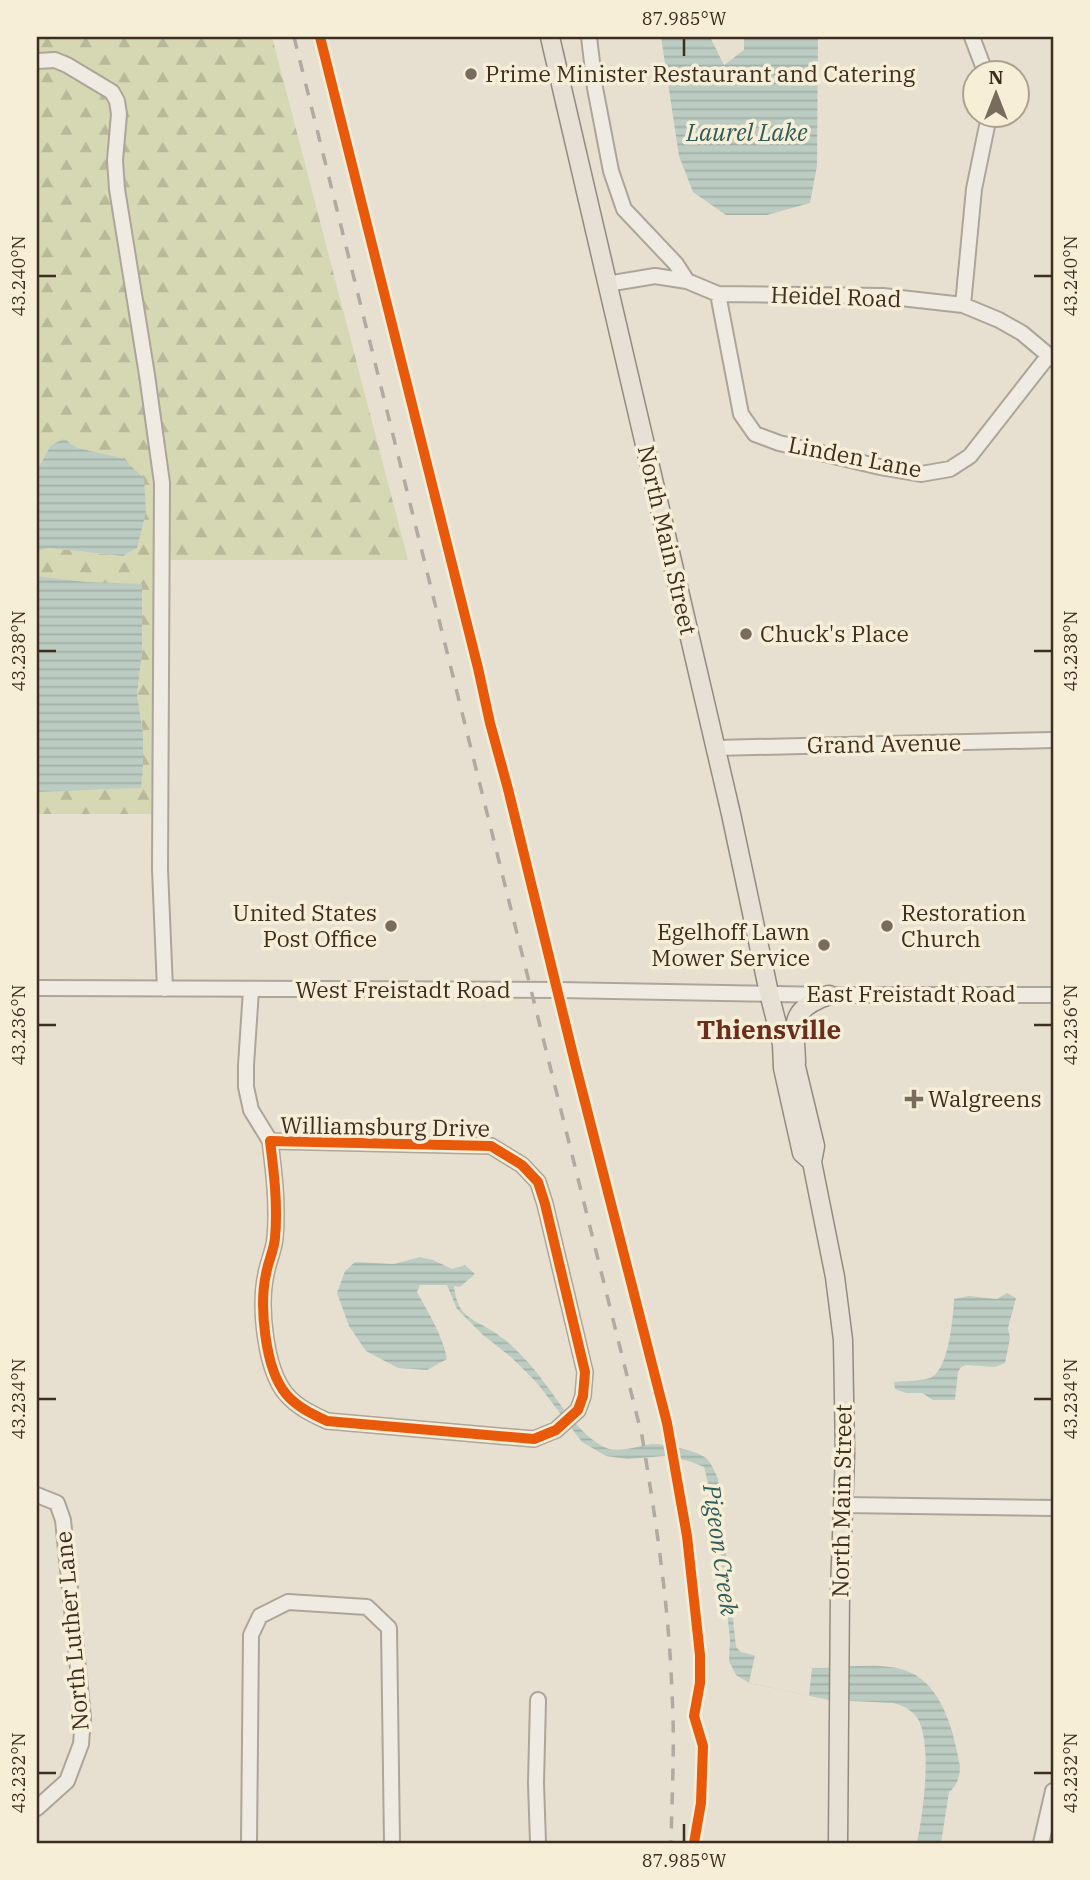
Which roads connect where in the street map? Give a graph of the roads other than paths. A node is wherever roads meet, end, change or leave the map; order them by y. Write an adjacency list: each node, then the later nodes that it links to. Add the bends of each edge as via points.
1 (550, 37): 8 (main road, North Main Street)
2 (589, 37): 7 (street, via 609,163 624,209)
3 (972, 37): 4 (street)
4 (981, 60)
5 (37, 61): 15 (street, via 55,60 113,92 119,114 117,189 162,484 160,869)
6 (986, 130): 10 (street, via 974,189)
7 (687, 281): 8 (street, Heidel Road, via 655,276); 9 (street, Heidel Road)
8 (607, 284): 13 (main road, North Main Street)
9 (718, 294): 10 (street, Heidel Road, via 883,296); 11 (street, Linden Lane, via 741,414 755,434 880,467 921,474 950,469 970,456)
10 (963, 305): 11 (street, Heidel Road, via 1022,333)
11 (1051, 357)
12 (1053, 740): 13 (street, Grand Avenue)
13 (715, 748): 17 (main road, North Main Street)
14 (37, 988): 15 (street, West Freistadt Road)
15 (165, 989): 16 (street, West Freistadt Road)
16 (251, 989): 17 (street, West Freistadt Road); 22 (street, Williamsburg Drive, via 246,1087 251,1110)
17 (769, 993): 18 (street, East Freistadt Road); 20 (main road, North Main Street)
18 (829, 995): 19 (street, East Freistadt Road); 21 (main road, via 806,1005 796,1020)
19 (1053, 995)
20 (782, 1044): 21 (main road, North Main Street); 23 (main road, North Main Street, via 802,1153)
21 (796, 1067): 23 (main road, North Main Street, via 815,1146)
22 (270, 1140): 22 (street, Williamsburg Drive, via 277,1198 275,1240 262,1302 273,1368 286,1393 309,1413 327,1420 534,1439 556,1430 578,1410 585,1372 545,1204 538,1182 522,1165 491,1146)
23 (812, 1162): 25 (main road, North Main Street, via 843,1340)
24 (37, 1495): 29 (street, North Luther Lane, via 57,1503 63,1520 83,1718 81,1744 67,1781)
25 (844, 1505): 26 (street); 33 (main road, North Main Street)
26 (1053, 1508)
27 (538, 1700): 32 (street)
28 (1053, 1791): 34 (street)
29 (37, 1808)
30 (249, 1843): 31 (street, via 251,1635 260,1616 288,1602 367,1607 389,1628)
31 (393, 1843)
32 (538, 1843)
33 (838, 1843)
34 (1041, 1843)

